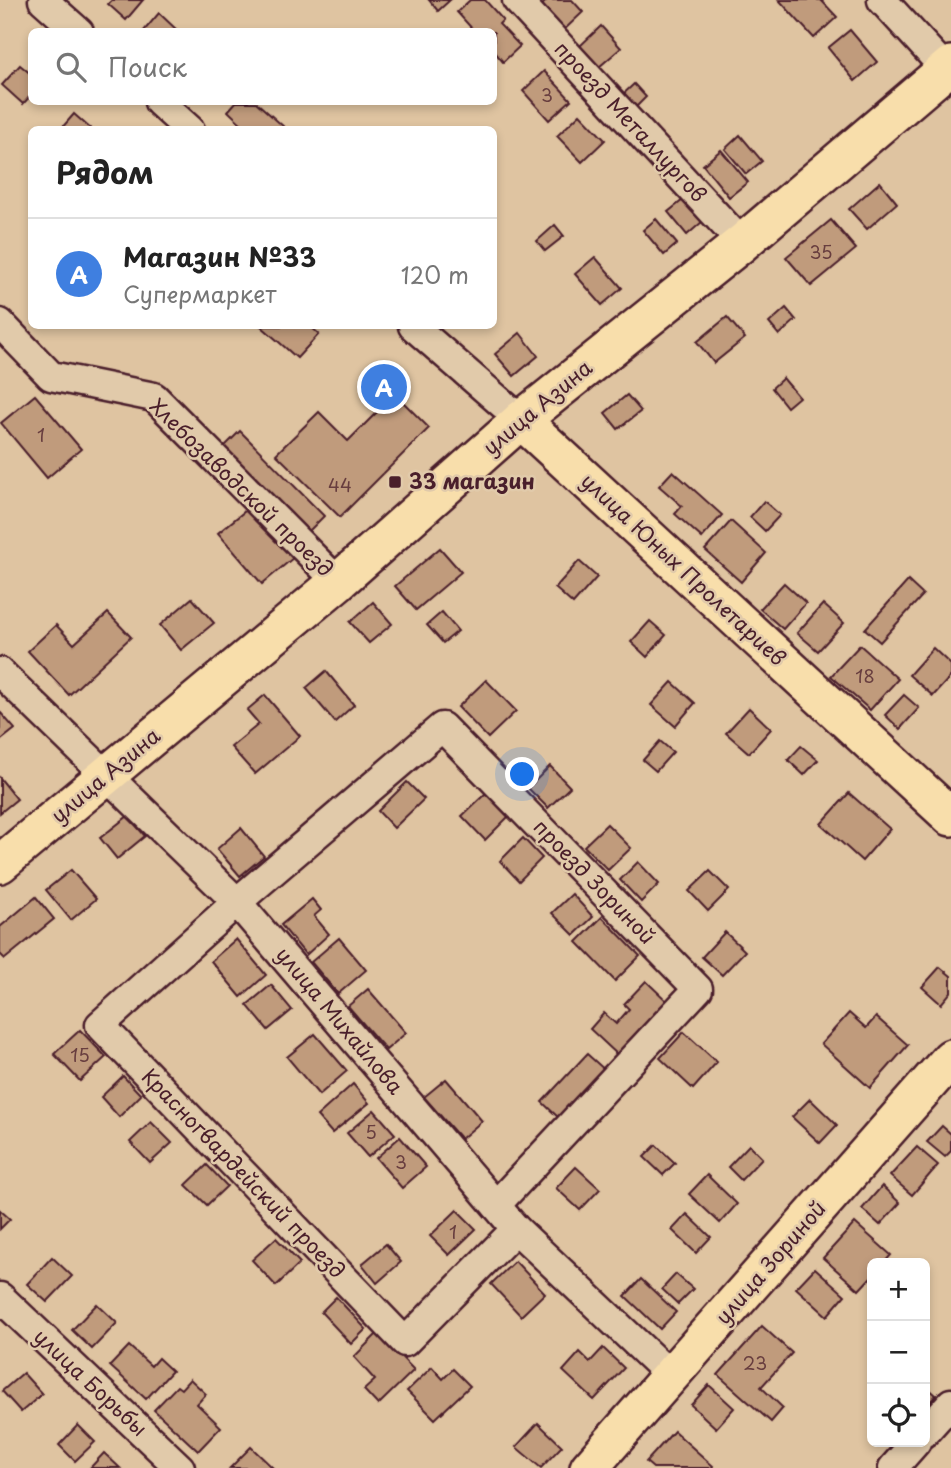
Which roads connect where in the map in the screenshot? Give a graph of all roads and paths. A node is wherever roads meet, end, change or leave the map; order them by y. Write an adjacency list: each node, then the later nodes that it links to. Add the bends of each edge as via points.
1 (43, 0): 4 (street)
2 (517, 0): 8 (street, проезд Металлургов)
3 (882, 0): 5 (street)
4 (74, 28)
5 (949, 70): 8 (main road, улица Азина)
6 (162, 105): 7 (street)
7 (186, 126)
8 (742, 243): 11 (main road, улица Азина)
9 (0, 323): 12 (street, Хлебозаводской проезд, via 51,376 154,397)
10 (416, 329): 11 (street, улица Юных Пролетариев)
11 (522, 420): 12 (main road, улица Азина); 15 (main road, улица Юных Пролетариев)
12 (338, 582): 14 (main road, улица Азина)
13 (0, 672): 14 (street, улица Михайлова)
14 (106, 777): 16 (main road, улица Азина); 17 (street, улица Михайлова)
15 (951, 817)
16 (0, 864)
17 (237, 902): 19 (street, улица Михайлова); 19 (street, проезд Зориной, via 442,727 698,989); 20 (street, Красногвардейский проезд, via 100,1025 405,1342)
18 (951, 1058): 22 (main road, улица Зориной)
19 (496, 1205): 20 (street, улица Михайлова)
20 (516, 1229): 22 (street, улица Михайлова)
21 (0, 1297): 26 (street, улица Борьбы)
22 (671, 1376): 27 (main road, улица Зориной)
23 (951, 1403): 24 (street)
24 (930, 1426)
25 (912, 1447): 28 (street)
26 (180, 1468)
27 (589, 1468)
28 (893, 1468)

